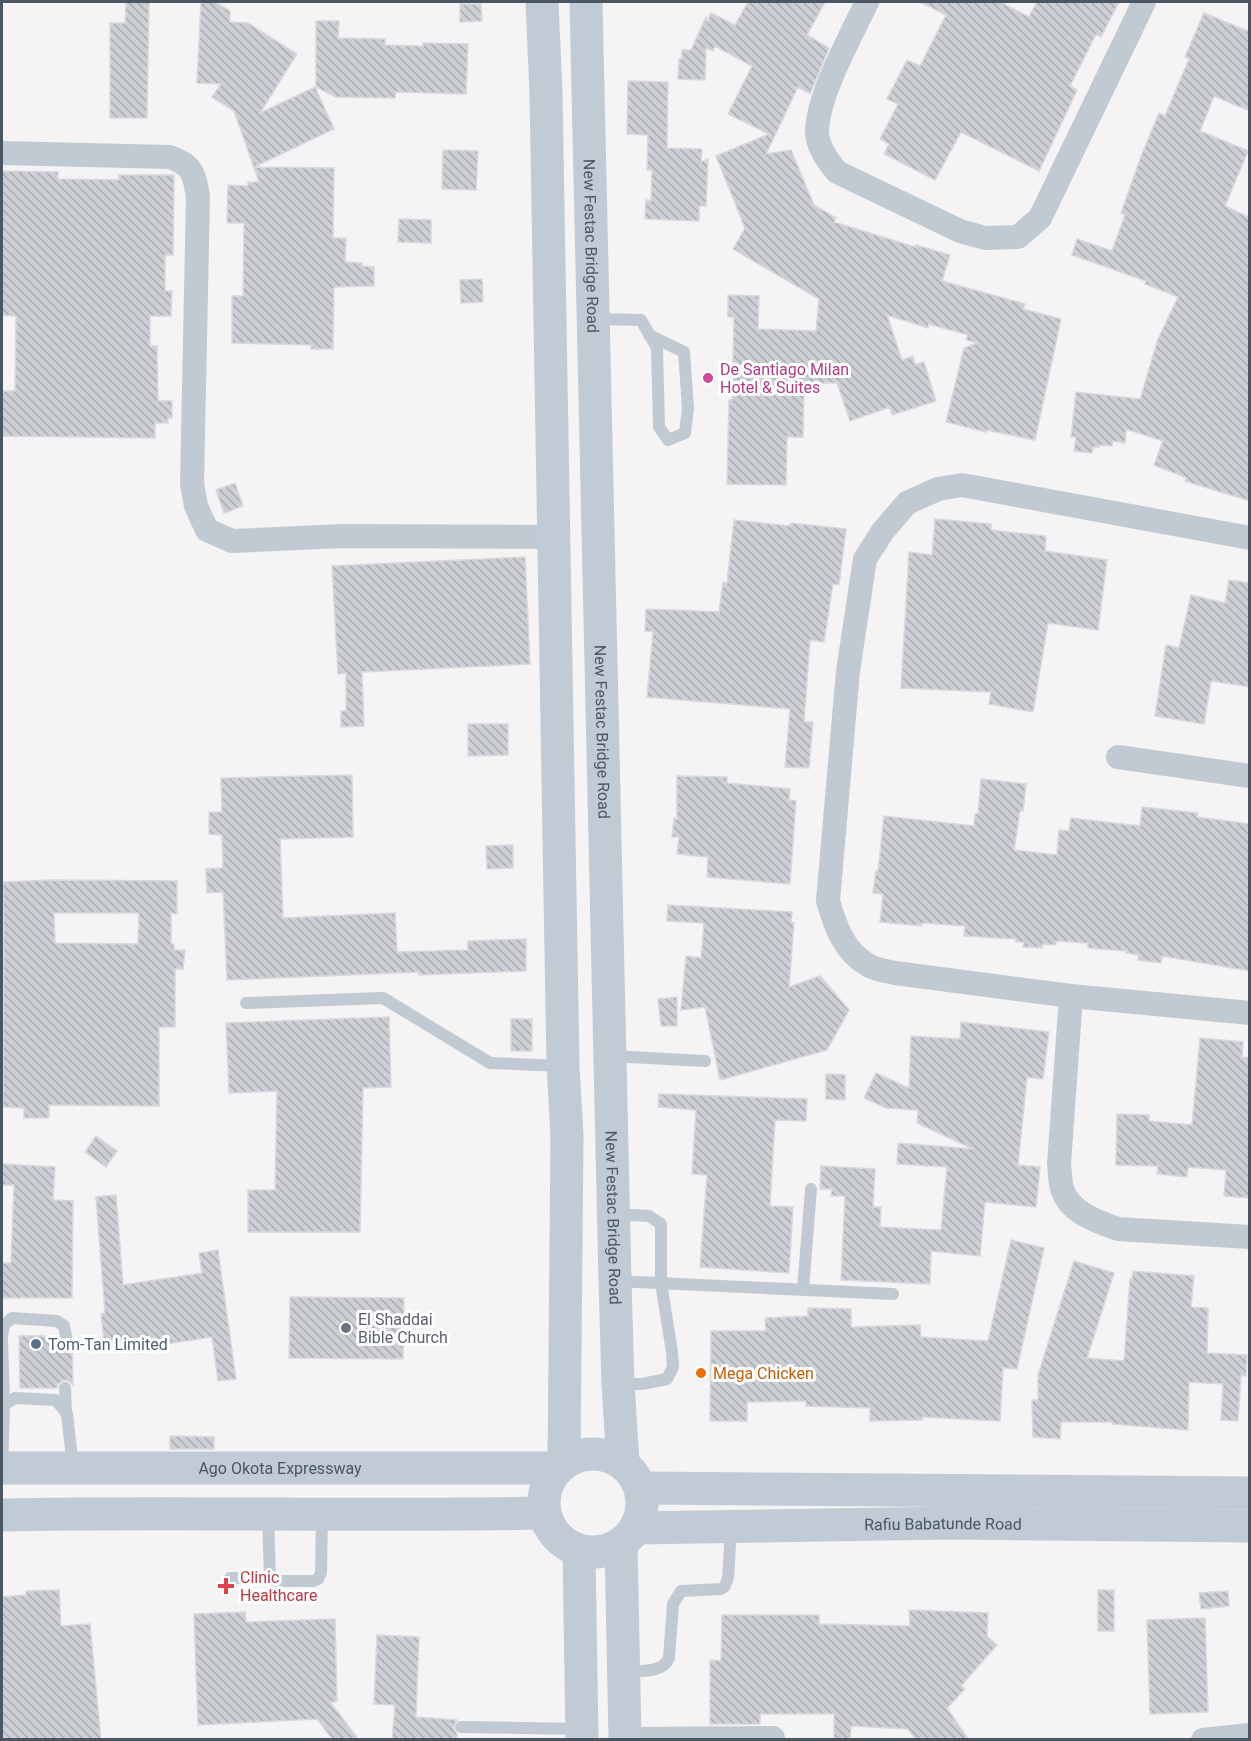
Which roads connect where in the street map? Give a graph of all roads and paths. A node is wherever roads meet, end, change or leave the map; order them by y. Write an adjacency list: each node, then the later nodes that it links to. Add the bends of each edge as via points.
1 (542, 2): 8 (main road)
2 (586, 2): 6 (main road, New Festac Bridge Road)
3 (867, 2): 4 (street, via 821,102 817,133 824,156 837,172 960,231 985,238 1018,237 1040,218)
4 (1144, 2)
5 (2, 153): 10 (street, via 170,157 183,162 194,174 198,208 192,484 196,506 207,530 231,541 343,536)
6 (593, 319): 7 (lane, via 641,320); 9 (main road, New Festac Bridge Road)
7 (649, 335): 7 (lane, via 657,348 659,427 668,440 686,432 684,352)
8 (552, 423): 9 (main road); 10 (main road)
9 (595, 425): 17 (main road, New Festac Bridge Road)
10 (553, 537): 19 (main road)
11 (1250, 538): 14 (street, via 962,485 938,489 907,503 865,560 848,671 828,901 835,927 850,950 868,966)
12 (1118, 757): 13 (street)
13 (1250, 776)
14 (1071, 996): 16 (street); 22 (street, via 1059,1164 1062,1191 1076,1210 1118,1229)
15 (246, 1003): 19 (lane, via 383,999 490,1063)
16 (1250, 1013)
17 (610, 1056): 18 (lane); 21 (main road, New Festac Bridge Road)
18 (705, 1061)
19 (563, 1066): 33 (main road, via 567,1136)
20 (811, 1190): 25 (lane)
21 (613, 1214): 23 (main road, New Festac Bridge Road); 24 (lane, via 649,1216 661,1224)
22 (1250, 1237)
23 (615, 1281): 24 (lane); 29 (main road, New Festac Bridge Road)
24 (661, 1283): 25 (lane); 29 (lane, via 673,1367 667,1379)
25 (803, 1289): 26 (lane)
26 (893, 1294)
27 (66, 1336): 28 (lane, via 64,1326 57,1321 12,1318 4,1325)
28 (2, 1337): 31 (lane)
29 (618, 1384): 36 (main road, New Festac Bridge Road)
30 (65, 1388): 32 (lane)
31 (4, 1405): 32 (lane, via 15,1398 56,1400); 34 (lane)
32 (67, 1414): 35 (lane)
33 (560, 1465): 35 (main road, Ago Okota Expressway); 36 (main road, via 583,1454 604,1454); 38 (main road, via 548,1481)
34 (2, 1468): 35 (main road, Ago Okota Expressway)
35 (73, 1468)
36 (632, 1475): 37 (main road, Rafiu Babatunde Road); 44 (main road, via 642,1508)
37 (1250, 1493)
38 (544, 1513): 41 (main road); 45 (main road, via 551,1529)
39 (268, 1514): 40 (main road); 41 (main road); 47 (lane)
40 (2, 1515)
41 (322, 1515): 47 (lane, via 318,1579)
42 (731, 1526): 43 (main road, Rafiu Babatunde Road); 44 (main road, Rafiu Babatunde Road); 48 (lane, via 725,1586 681,1591 673,1604 666,1665)
43 (1250, 1526)
44 (628, 1536): 45 (main road, via 601,1552); 48 (main road)
45 (579, 1551): 50 (main road)
46 (230, 1578): 47 (lane)
47 (270, 1578)
48 (625, 1671): 53 (main road)
49 (461, 1727): 50 (lane)
50 (581, 1735)
51 (1250, 1736): 54 (street)
52 (773, 1738): 53 (street)
53 (625, 1739)
54 (1208, 1739)

